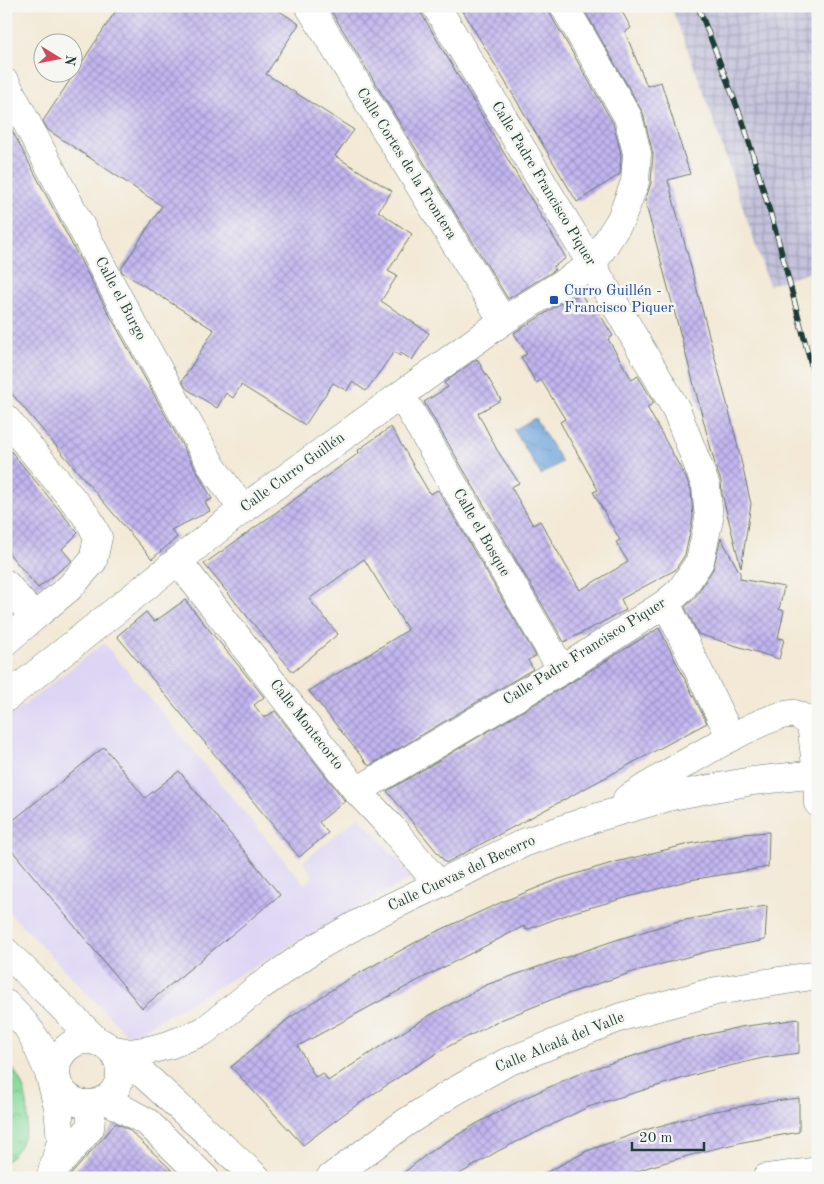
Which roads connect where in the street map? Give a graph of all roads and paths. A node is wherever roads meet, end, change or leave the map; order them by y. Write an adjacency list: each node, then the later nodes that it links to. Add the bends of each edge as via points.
1 (309, 6): 6 (street, Calle Cortes de la Frontera)
2 (436, 6): 5 (street, Calle Padre Francisco Piquer)
3 (564, 6): 5 (street, via 628,117 637,153 635,182 621,219)
4 (6, 83): 9 (street, Calle el Burgo, via 146,348 213,468)
5 (592, 265): 6 (street, Calle Curro Guillén); 12 (street, Calle Padre Francisco Piquer, via 676,409 706,486 709,519 700,561 681,590)
6 (503, 321): 7 (street, Calle Curro Guillén)
7 (401, 396): 9 (street, Calle Curro Guillén); 15 (street, Calle el Bosque)
8 (6, 419): 13 (street, via 88,518 98,537 93,561 69,588)
9 (243, 509): 10 (street, Calle Curro Guillén)
10 (178, 561): 16 (street, Calle Curro Guillén); 19 (street, Calle Montecorto)
11 (6, 584): 13 (street)
12 (666, 603): 15 (street, Calle Padre Francisco Piquer); 17 (street)
13 (34, 617): 14 (street)
14 (6, 641)
15 (562, 670): 19 (street, Calle Padre Francisco Piquer)
16 (6, 698)
17 (731, 738): 18 (street, via 776,717 795,714 811,723); 21 (street)
18 (816, 774): 20 (street); 21 (street, Calle Cuevas del Becerro, via 672,796)
19 (357, 791): 22 (street, Calle Montecorto)
20 (818, 804)
21 (595, 818): 22 (street, Calle Cuevas del Becerro, via 526,842)
22 (438, 884): 27 (street, Calle Cuevas del Becerro, via 315,948 204,1031 149,1050 130,1053)
23 (6, 952): 27 (street)
24 (818, 975): 34 (street, Calle Alcalá del Valle, via 716,991 621,1017 507,1062 405,1123)
25 (6, 1004): 26 (street)
26 (31, 1032): 28 (street); 31 (street, via 49,1073 58,1107 61,1141)
27 (108, 1051): 28 (street, via 88,1040 78,1041 63,1052); 29 (street, via 120,1072 113,1092); 33 (street, via 143,1074)
28 (56, 1069): 29 (street, via 56,1079 65,1096 82,1104)
29 (98, 1102): 31 (street, via 90,1128); 32 (street, via 147,1122)
30 (818, 1171): 35 (street)
31 (49, 1175)
32 (205, 1178)
33 (257, 1178)
34 (330, 1178)
35 (766, 1178)

